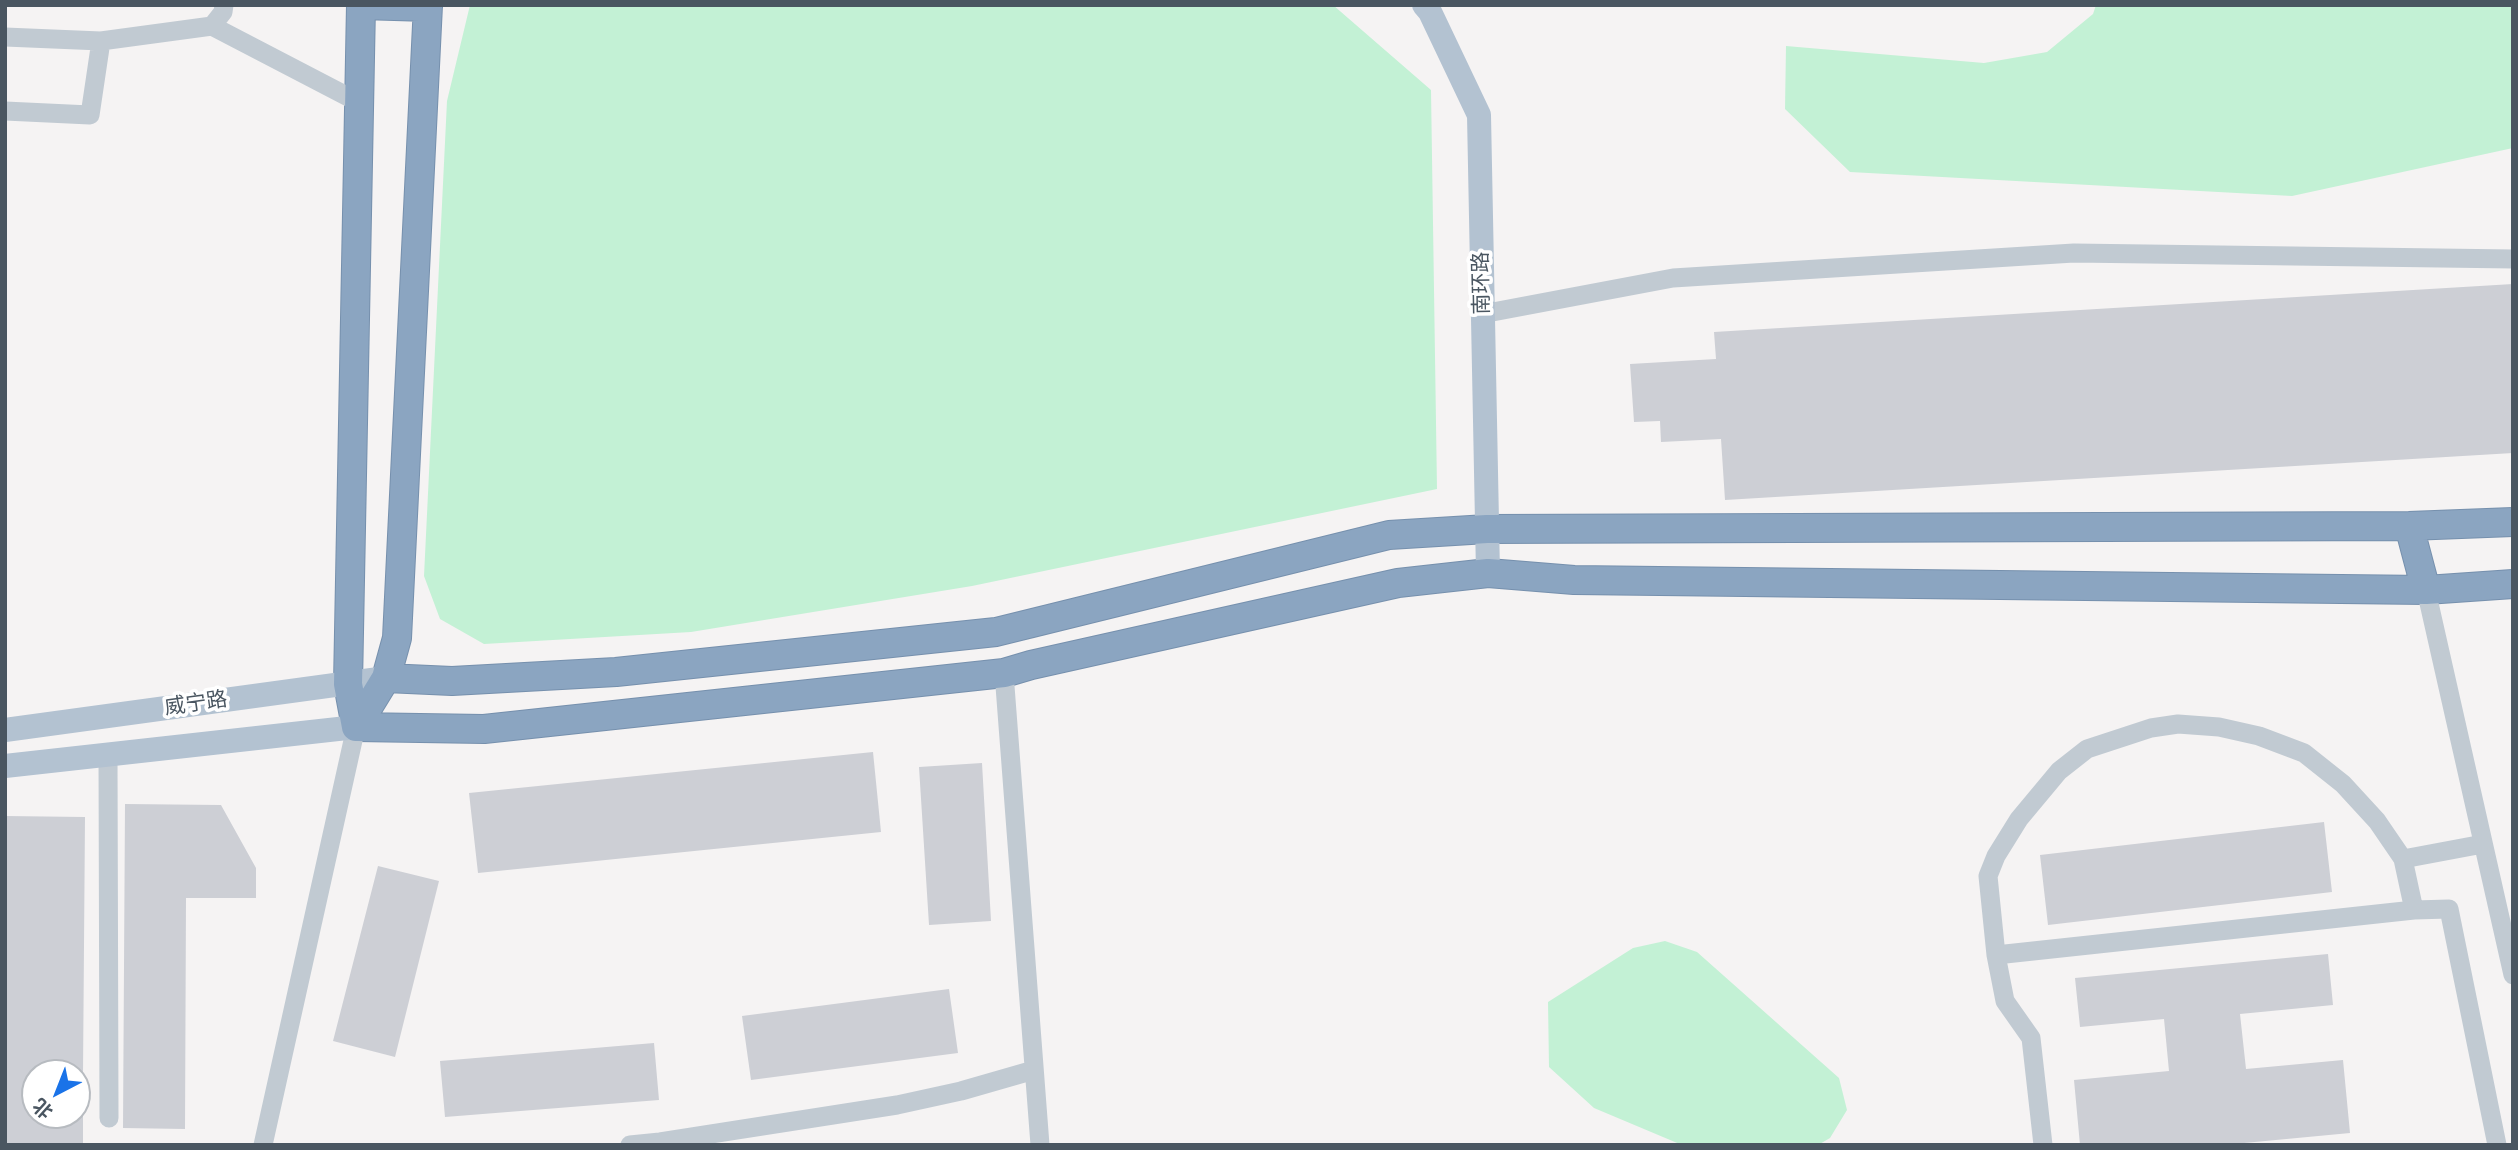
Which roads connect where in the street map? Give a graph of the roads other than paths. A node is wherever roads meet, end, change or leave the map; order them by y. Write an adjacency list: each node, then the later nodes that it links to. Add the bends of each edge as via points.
1 (224, 5): 5 (street)
2 (361, 5): 4 (highway); 8 (highway)
3 (1424, 5): 11 (main road, 南环路, via 1479,114)
4 (428, 6): 19 (highway, via 397,638)
5 (212, 26): 7 (street); 8 (street)
6 (5, 37): 7 (street)
7 (101, 41): 9 (street, via 90,115)
8 (360, 103): 20 (highway)
9 (5, 111)
10 (2513, 259): 11 (street, via 2074,253 1674,278)
11 (1482, 314): 14 (main road, 南环路)
12 (2513, 522): 13 (highway)
13 (2409, 526): 14 (highway); 17 (highway)
14 (1487, 529): 15 (main road, 南环路); 19 (highway, via 1389,535 996,632 616,672 452,681)
15 (1488, 573): 17 (highway, via 1574,580); 18 (highway, via 1398,583)
16 (2512, 585): 17 (highway)
17 (2426, 590): 25 (street)
18 (1004, 673): 21 (highway, via 484,729); 30 (street)
19 (386, 678): 20 (main road, 威宁路); 21 (highway)
20 (348, 684): 21 (highway); 22 (main road, 威宁路)
21 (356, 727): 23 (main road, 威宁路); 32 (street)
22 (5, 730)
23 (108, 754): 24 (main road, 威宁路); 31 (street)
24 (5, 766)
25 (2483, 844): 26 (street); 29 (street)
26 (2403, 859): 27 (street); 28 (street, via 2343,784 2304,753 2218,727 2178,724 2151,729 2087,749 2059,771 2019,819 1988,876)
27 (2414, 910): 28 (street); 36 (street, via 2449,909)
28 (1996, 955): 35 (street, via 2005,1001 2032,1038)
29 (2513, 975)
30 (1034, 1070): 33 (street, via 897,1105); 34 (street)
31 (109, 1118)
32 (263, 1145)
33 (630, 1145)
34 (1040, 1145)
35 (2043, 1145)
36 (2497, 1145)

